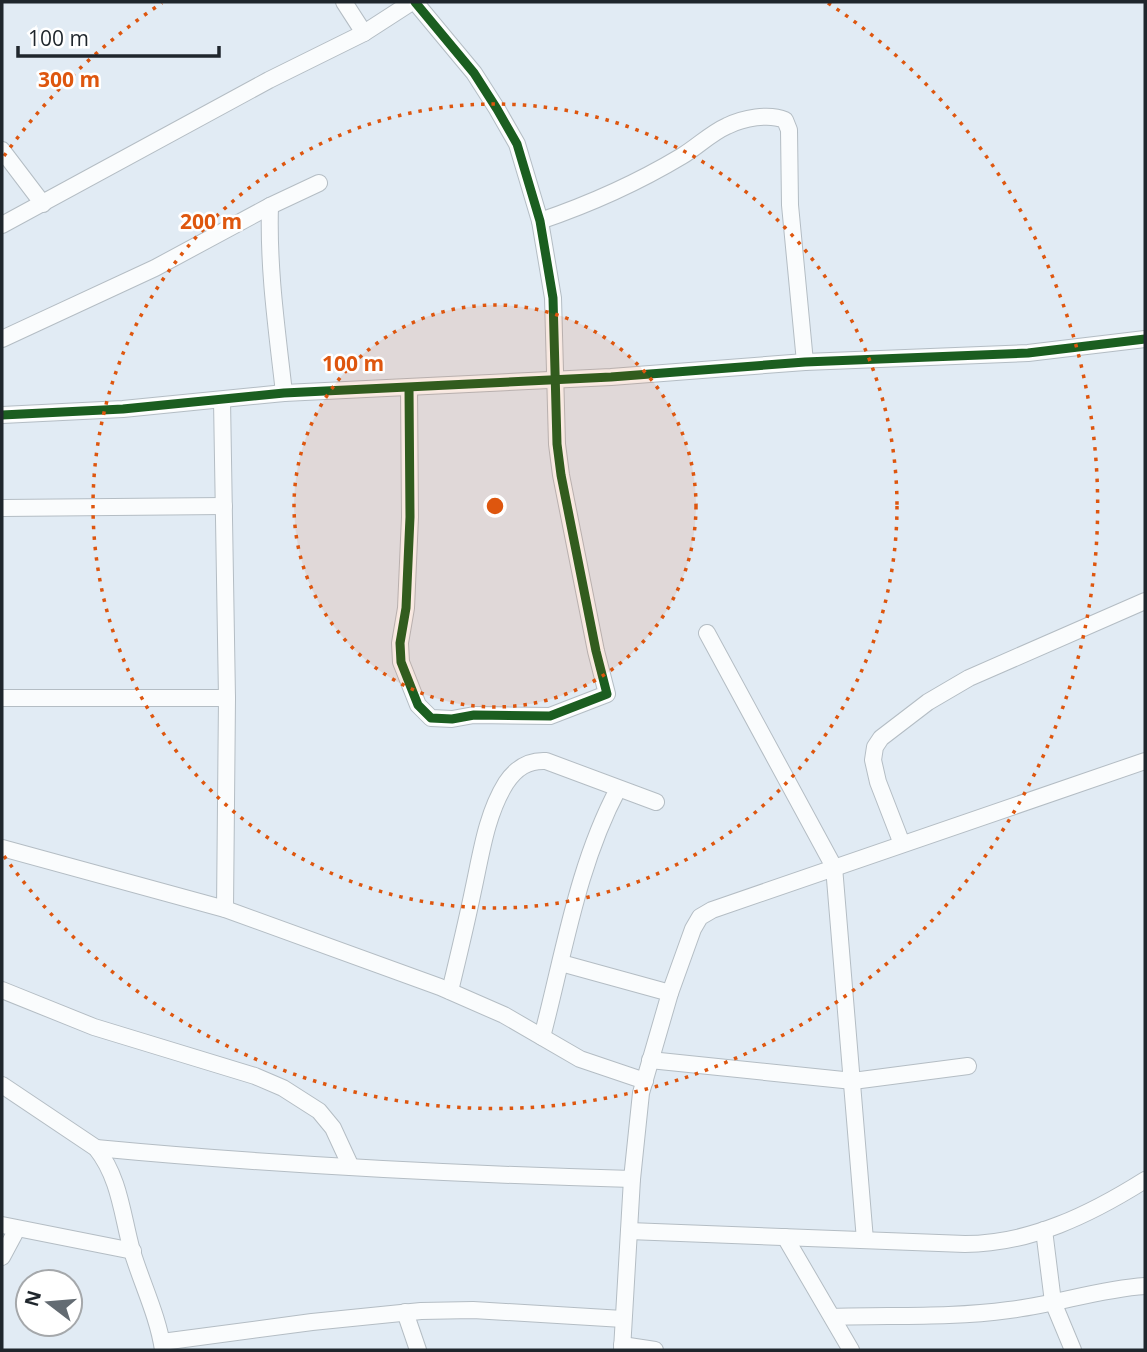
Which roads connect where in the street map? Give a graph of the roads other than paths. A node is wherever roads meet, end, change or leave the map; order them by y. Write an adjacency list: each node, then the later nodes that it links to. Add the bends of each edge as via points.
1 (344, 2): 3 (street)
2 (413, 2): 3 (street); 8 (street, via 474,73 497,108 517,144)
3 (364, 33): 6 (street)
4 (2, 150): 6 (street)
5 (319, 183): 7 (street)
6 (43, 204): 9 (street)
7 (270, 206): 11 (street, via 155,268); 15 (street, via 271,296)
8 (540, 221): 12 (street, via 633,183 728,125 762,117 785,120); 13 (street, via 553,298)
9 (2, 225)
10 (1145, 339): 12 (street, via 1028,354)
11 (2, 340)
12 (805, 362): 13 (street)
13 (557, 379): 14 (street); 14 (street, via 561,475 607,694 550,716 431,718 418,705 401,662 400,643 410,517)
14 (408, 388): 15 (street)
15 (285, 393): 16 (street)
16 (222, 400): 17 (street); 18 (street)
17 (2, 415)
18 (224, 506): 19 (street); 23 (street)
19 (2, 508)
20 (1145, 601): 27 (street, via 969,678 881,738 873,760)
21 (706, 633): 29 (street)
22 (2, 698): 23 (street)
23 (227, 698): 30 (street)
24 (1145, 761): 27 (street)
25 (618, 789): 26 (street); 31 (street, via 585,866); 33 (street, via 546,761 525,764 507,782 491,814)
26 (656, 802)
27 (902, 844): 29 (street)
28 (2, 848): 30 (street)
29 (834, 867): 34 (street, via 700,917); 39 (street)
30 (225, 909): 33 (street)
31 (561, 963): 34 (street); 35 (street)
32 (2, 990): 42 (street, via 94,1027 283,1088 319,1111 333,1128)
33 (450, 991): 35 (street)
34 (670, 993): 36 (street)
35 (542, 1037): 38 (street, via 580,1059)
36 (650, 1060): 38 (street); 39 (street)
37 (968, 1066): 39 (street)
38 (645, 1081): 43 (street)
39 (853, 1081): 49 (street)
40 (2, 1085): 41 (street)
41 (96, 1148): 42 (street); 50 (street, via 112,1173)
42 (351, 1167): 43 (street)
43 (632, 1179): 47 (street)
44 (1145, 1180): 46 (street, via 1102,1206)
45 (10, 1227): 50 (street); 51 (street)
46 (1044, 1230): 49 (street, via 980,1244); 53 (street)
47 (629, 1231): 48 (street); 56 (street)
48 (785, 1237): 49 (street); 55 (street)
49 (865, 1240)
50 (133, 1251): 57 (street)
51 (2, 1257)
52 (1145, 1286): 53 (street, via 1101,1290)
53 (1053, 1302): 55 (street, via 971,1314); 62 (street)
54 (405, 1312): 56 (street, via 473,1310); 57 (street, via 252,1329); 59 (street)
55 (833, 1317): 61 (street)
56 (623, 1319): 58 (street)
57 (162, 1346)
58 (622, 1348): 60 (street)
59 (418, 1350)
60 (655, 1350)
61 (851, 1350)
62 (1073, 1350)

